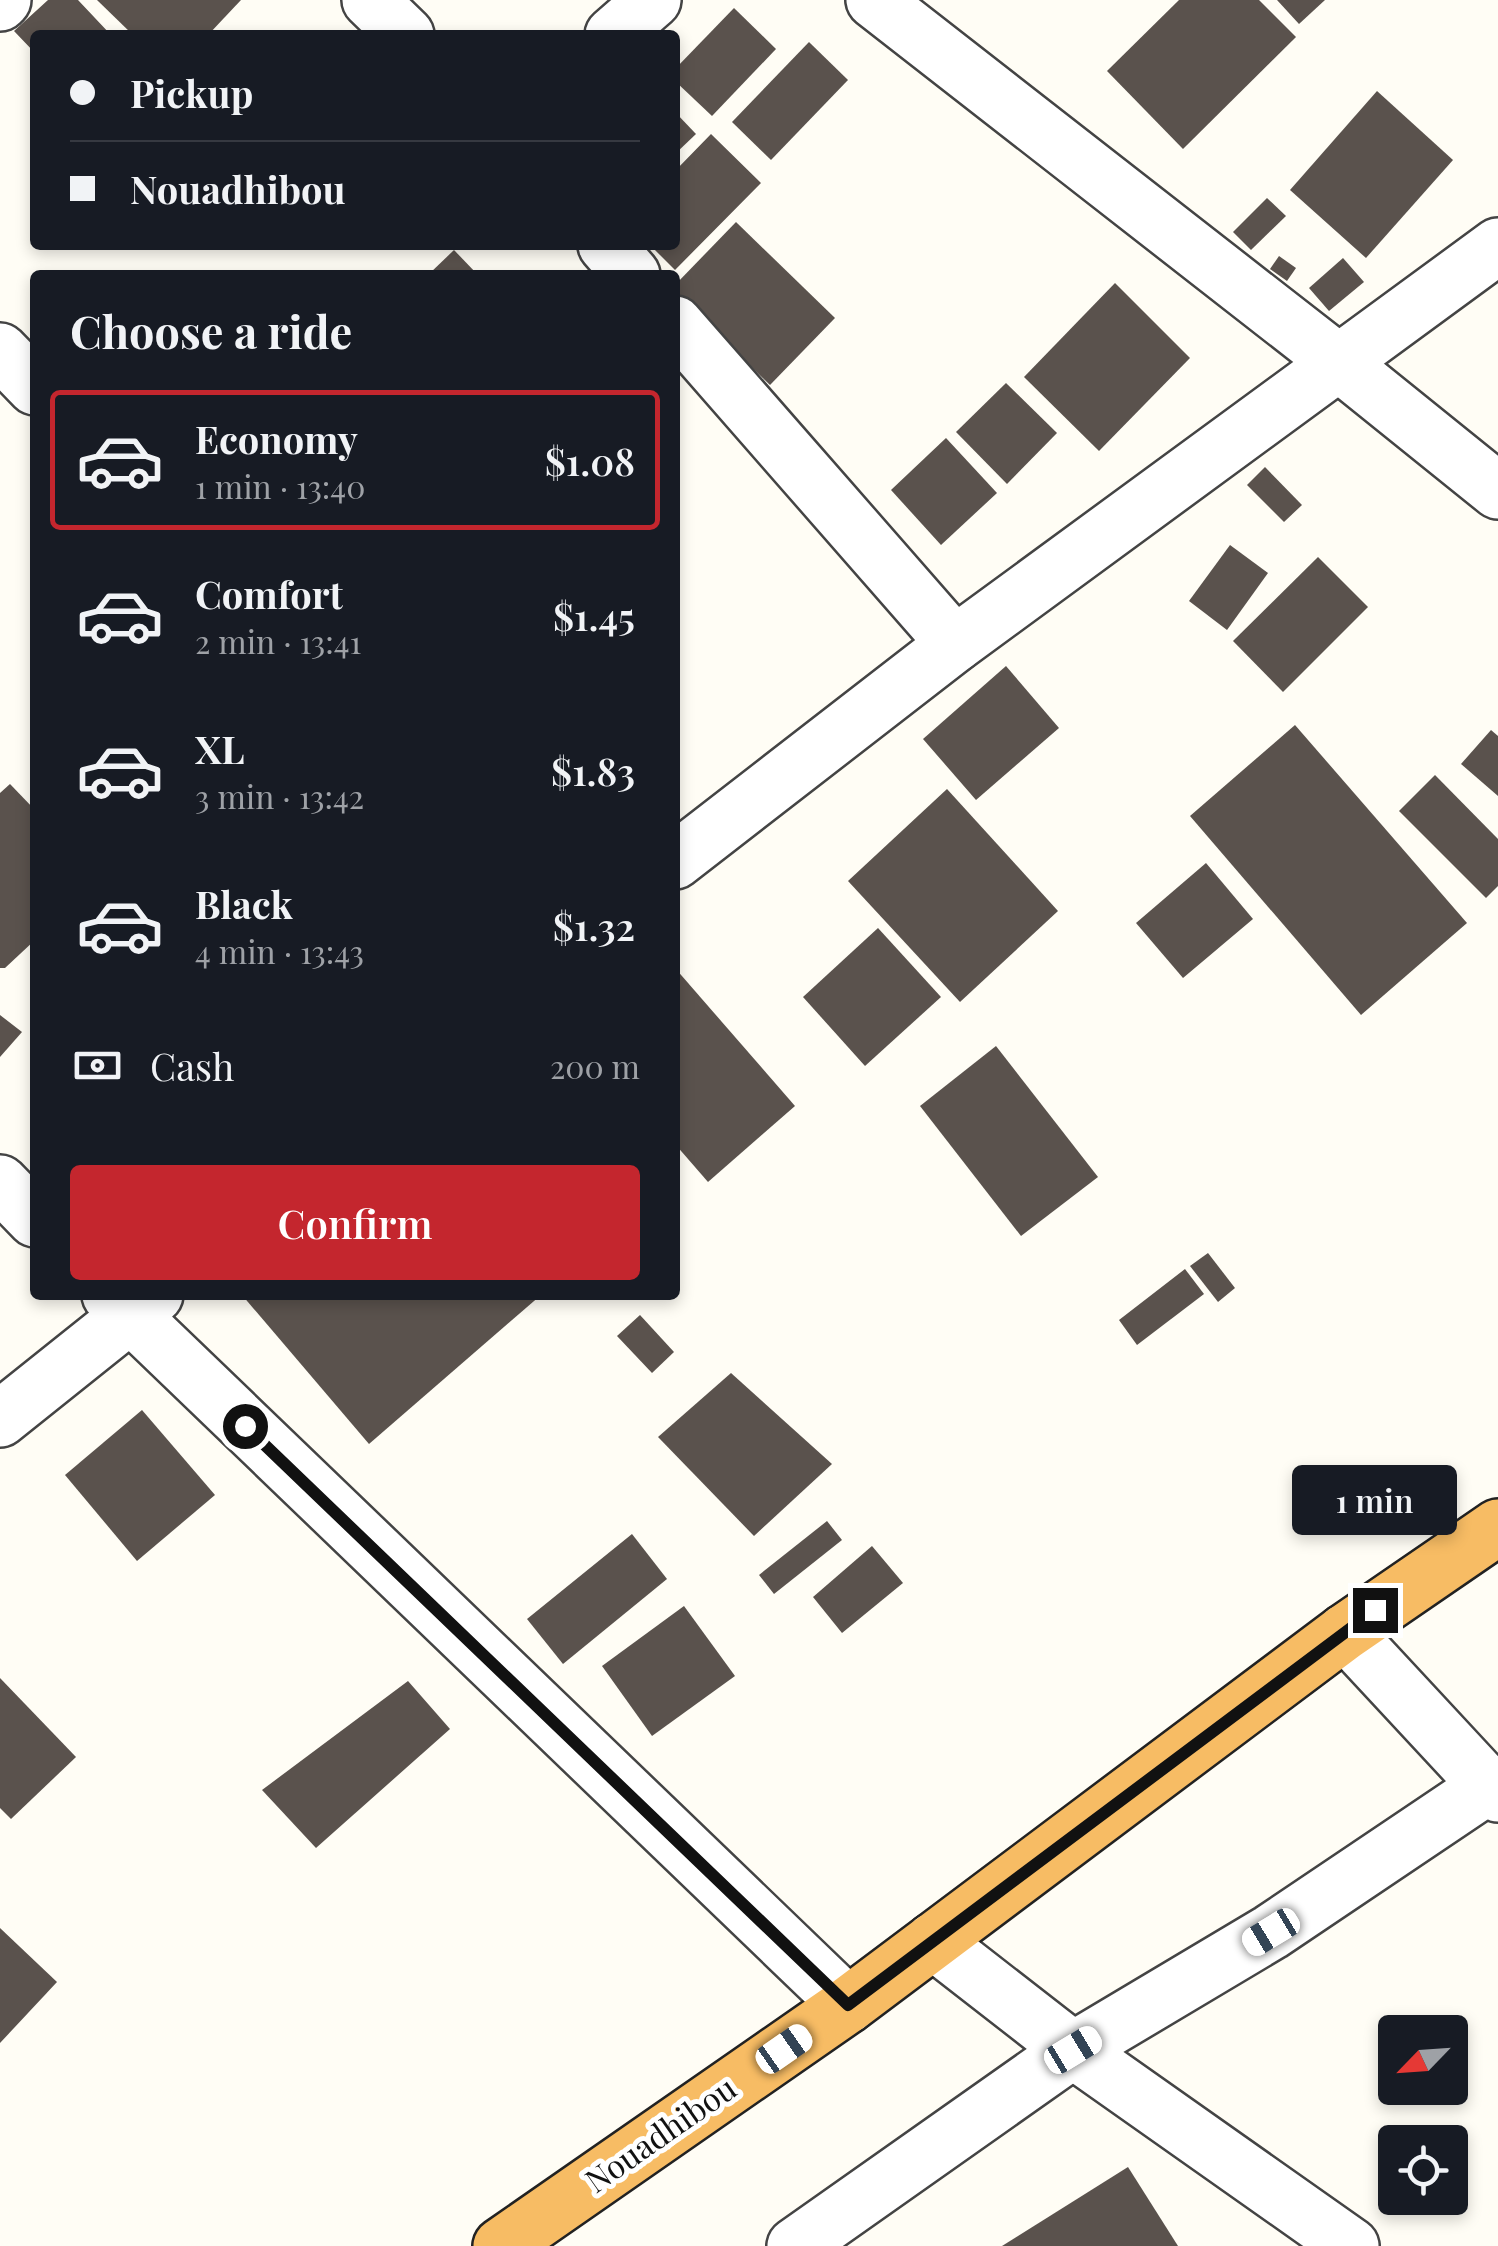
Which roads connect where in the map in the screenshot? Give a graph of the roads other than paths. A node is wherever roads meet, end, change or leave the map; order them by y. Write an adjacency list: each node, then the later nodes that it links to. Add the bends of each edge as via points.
1 (370, 0): 4 (street)
2 (653, 0): 5 (street)
3 (874, 0): 11 (street)
4 (401, 30)
5 (619, 30)
6 (1498, 246): 11 (street)
7 (610, 250): 8 (street)
8 (628, 270)
9 (680, 330): 14 (street)
10 (0, 351): 12 (street)
11 (1338, 362): 13 (street); 14 (street)
12 (30, 381)
13 (1498, 491)
14 (955, 644): 15 (street)
15 (680, 857)
16 (0, 1183): 17 (street)
17 (30, 1213)
18 (132, 1302): 19 (street); 24 (street)
19 (0, 1419)
20 (1498, 1526): 21 (highway, Nouadhibou)
21 (1344, 1632): 22 (street); 23 (highway, Nouadhibou)
22 (1493, 1790): 25 (street)
23 (933, 1941): 24 (highway, Nouadhibou); 25 (street)
24 (848, 2005): 26 (highway, Nouadhibou)
25 (1073, 2050): 27 (street); 28 (street)
26 (501, 2246)
27 (795, 2246)
28 (1351, 2246)

